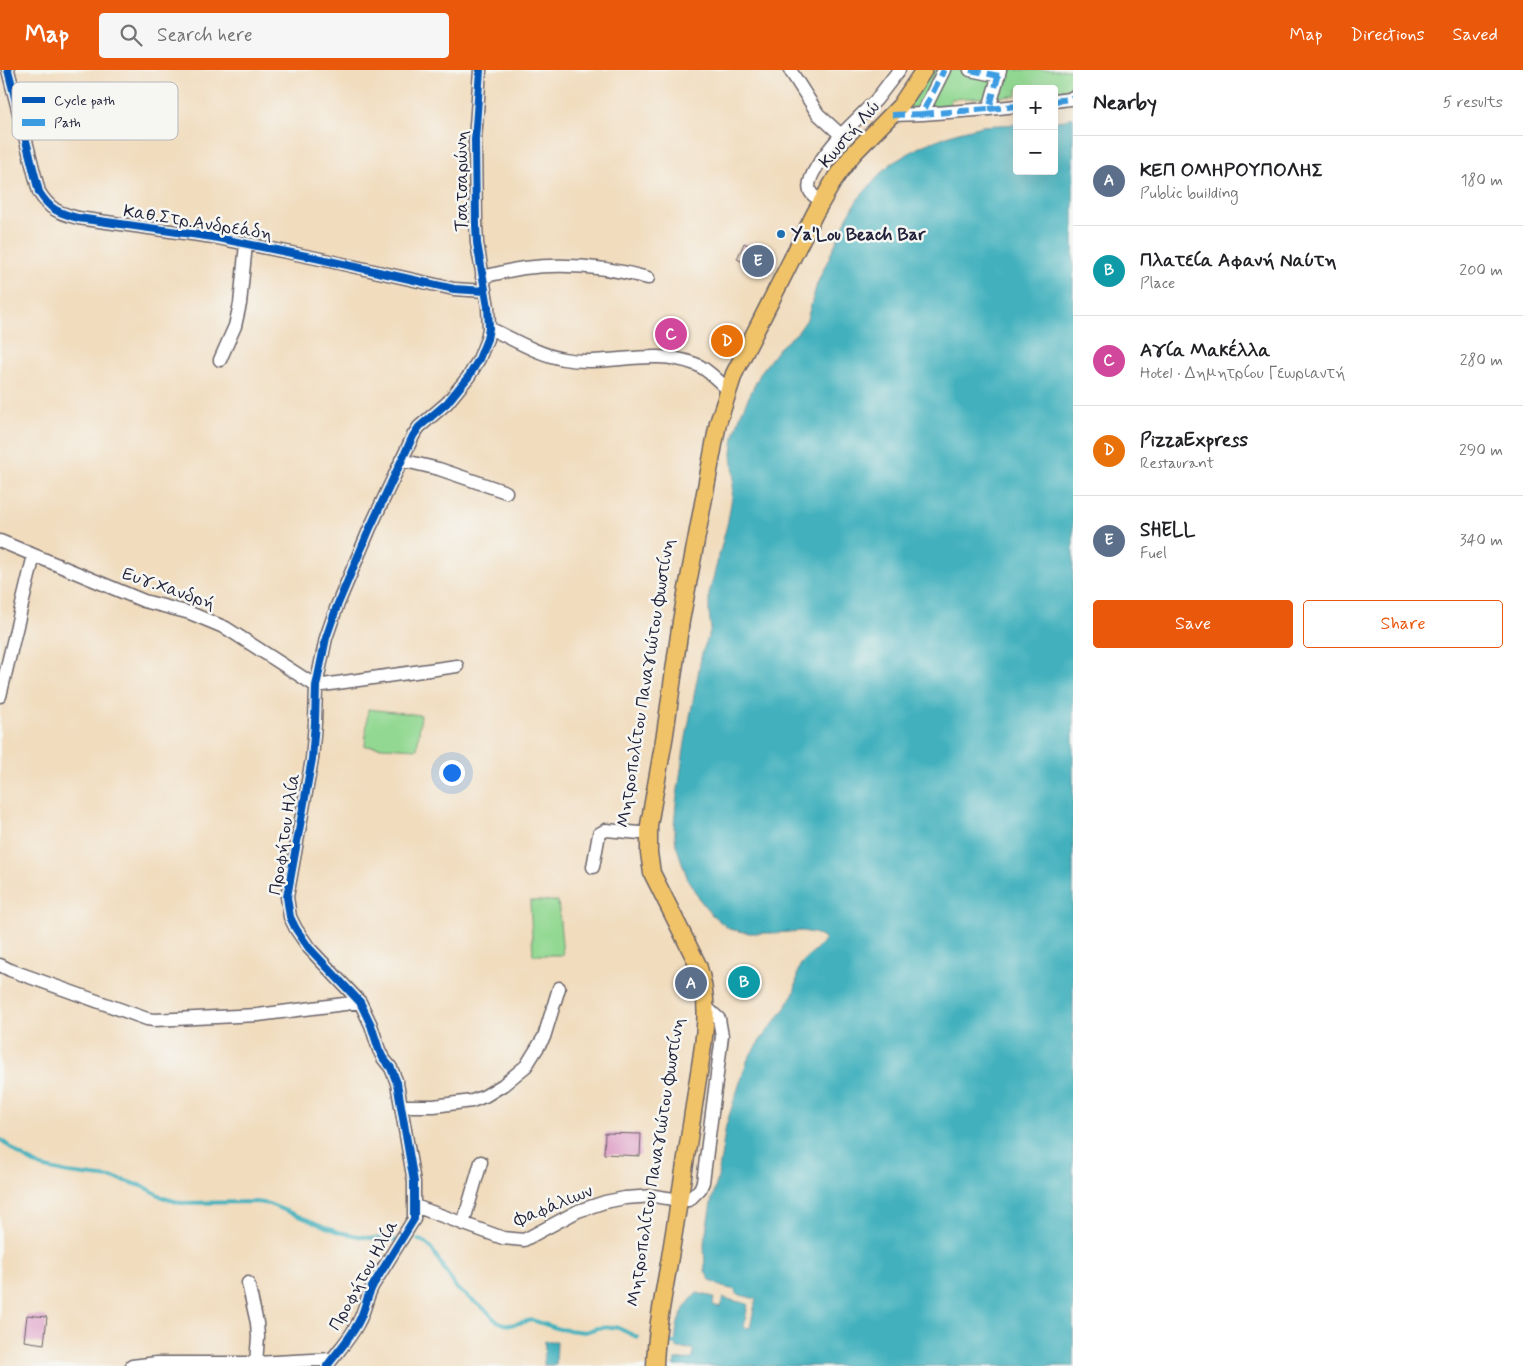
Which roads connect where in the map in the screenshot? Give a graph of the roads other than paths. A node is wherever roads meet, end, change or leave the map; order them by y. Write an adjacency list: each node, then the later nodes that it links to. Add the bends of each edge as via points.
1 (8, 70): 10 (street, Καθ.Στρ.Ανδρεάδη)
2 (480, 70): 21 (street, Τσατσαρώνη, via 474,140 476,234)
3 (790, 70): 17 (street, via 818,114)
4 (899, 70): 17 (street, via 876,100)
5 (914, 70): 19 (main road, Κωστή Λώ, via 894,100 831,168)
6 (924, 70): 16 (main road, Κωστή Λώ)
7 (944, 70): 15 (street)
8 (970, 70): 9 (street)
9 (999, 73): 14 (street)
10 (12, 86)
11 (1073, 97): 12 (street)
12 (1058, 100)
13 (1013, 106): 14 (street)
14 (989, 109): 15 (street)
15 (922, 114): 16 (street)
16 (892, 115): 19 (main road, Κωστή Λώ, via 853,154)
17 (840, 135): 19 (street, via 810,178 809,188)
18 (26, 140): 20 (street, Καθ.Στρ.Ανδρεάδη, via 39,192 46,203 59,213)
19 (818, 199): 26 (main road, Μητροπολίτου Παναγιώτου Φωστίνη)
20 (246, 244): 23 (street, Καθ.Στρ.Ανδρεάδη, via 454,289); 25 (street, via 240,304 235,326)
21 (482, 277): 22 (street, via 524,268 568,266 605,268); 23 (street, Τσατσαρώνη)
22 (648, 278)
23 (484, 291): 24 (street, Προφήτου Ηλία)
24 (489, 328): 26 (street, via 563,359 588,361 654,356 678,359 697,364); 27 (street, Προφήτου Ηλία, via 479,359 468,376 446,403 419,427)
25 (220, 360)
26 (725, 387): 34 (main road, Μητροπολίτου Παναγιώτου Φωστίνη, via 710,419 673,618); 41 (main road, Μητροπολίτου Παναγιώτου Φωστίνη, via 682,621 649,834 652,873 698,965 705,990 703,1040)
27 (401, 460): 28 (street); 32 (street, Προφήτου Ηλία, via 330,624)
28 (506, 492)
29 (0, 541): 30 (street, Ευγ.Χανδρή)
30 (34, 555): 32 (street, Ευγ.Χανδρή, via 144,600 190,613 226,628); 33 (street)
31 (457, 666): 32 (street)
32 (316, 686): 38 (street, Προφήτου Ηλία, via 312,759 287,888 289,910 292,923 304,942)
33 (0, 696)
34 (640, 833): 35 (street, via 606,830 599,834); 41 (main road, Μητροπολίτου Παναγιώτου Φωστίνη, via 644,876 690,969 698,1003)
35 (593, 867)
36 (0, 965): 38 (street, via 154,1020 258,1015)
37 (558, 988): 39 (street, via 544,1037 526,1066 503,1085 472,1101)
38 (360, 1002): 39 (street, Προφήτου Ηλία, via 379,1050 395,1075)
39 (402, 1106): 42 (street, Προφήτου Ηλία)
40 (481, 1162): 43 (street)
41 (675, 1200): 43 (street, Φαφάλιων, via 654,1196 605,1202 578,1211 524,1240 503,1238); 48 (main road, Μητροπολίτου Παναγιώτου Φωστίνη, via 649,1333); 49 (main road, Μητροπολίτου Παναγιώτου Φωστίνη)
42 (415, 1206): 43 (street, Φαφάλιων); 45 (street, Προφήτου Ηλία, via 414,1219 373,1285 357,1325)
43 (463, 1224)
44 (248, 1283): 46 (street, via 257,1323)
45 (330, 1362): 46 (street)
46 (256, 1363): 47 (street)
47 (132, 1366)
48 (646, 1366)
49 (655, 1366)

